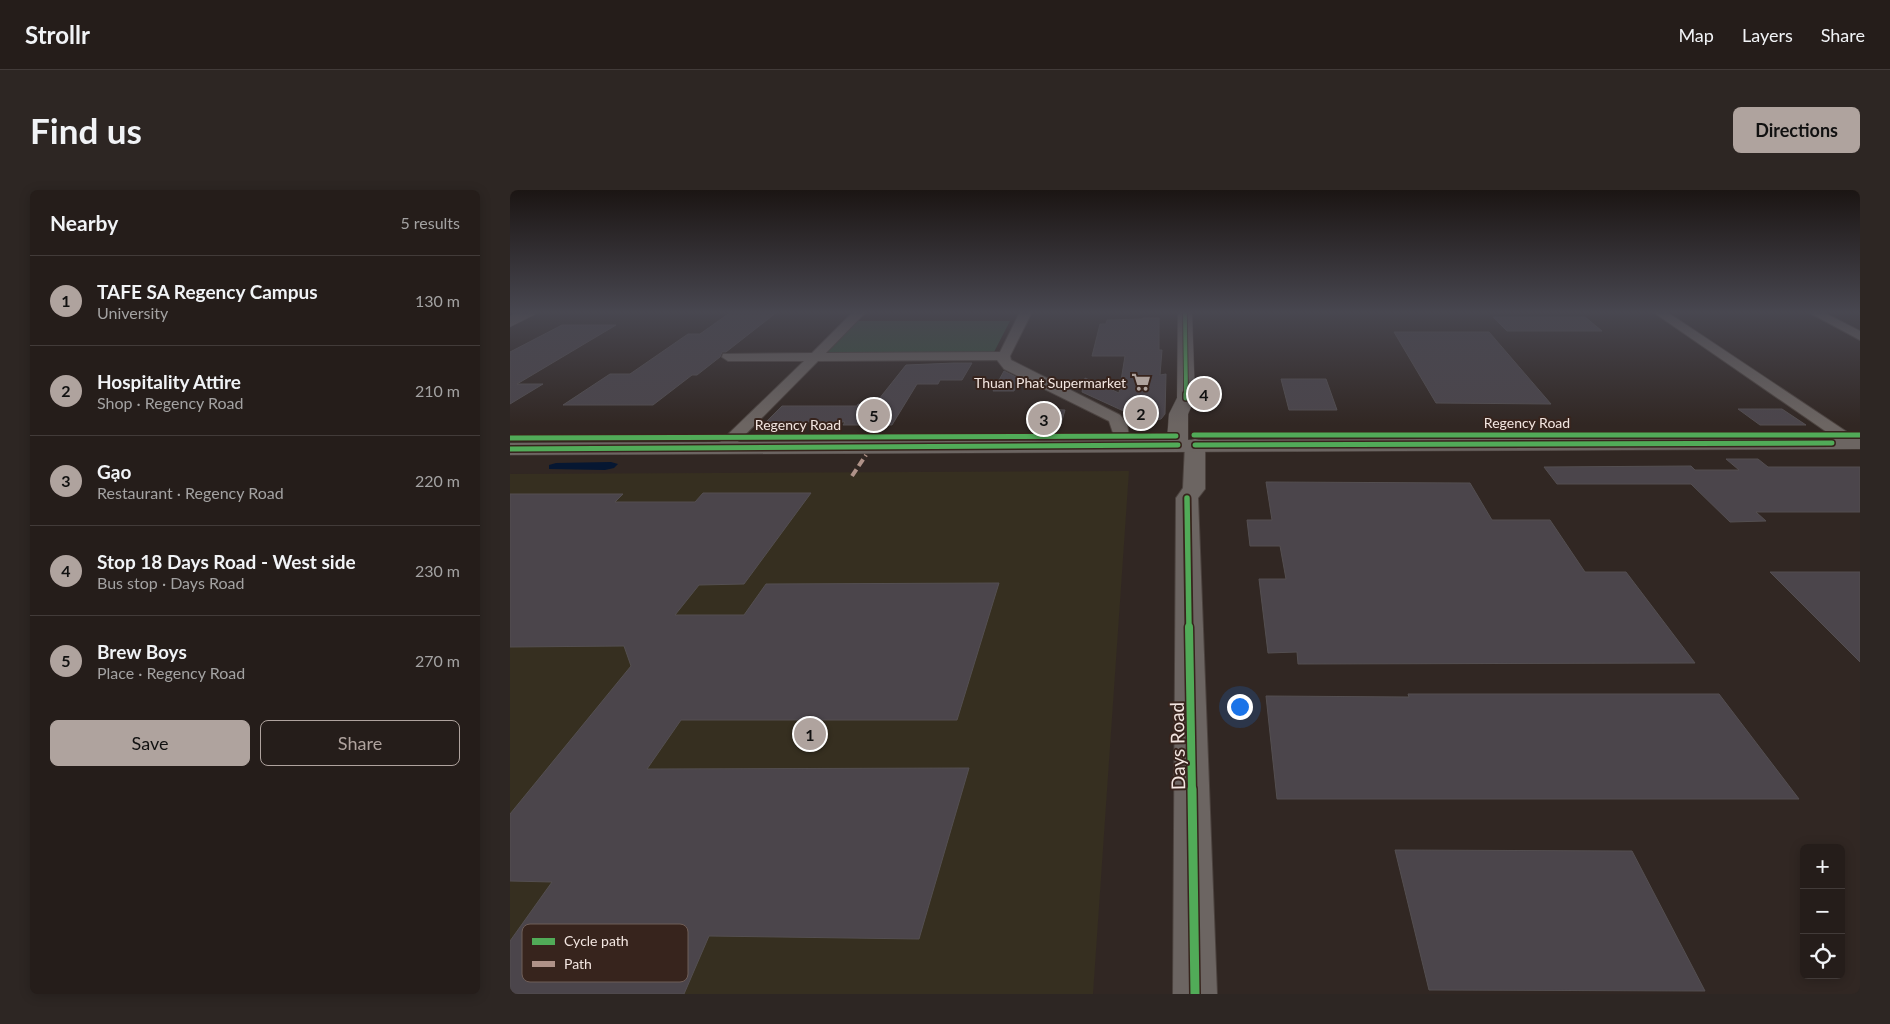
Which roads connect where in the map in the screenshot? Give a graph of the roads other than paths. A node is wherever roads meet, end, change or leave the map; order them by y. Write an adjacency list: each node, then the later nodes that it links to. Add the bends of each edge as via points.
1 (822, 350): 6 (street)
2 (1011, 350): 7 (street)
3 (1185, 350): 9 (main road, Days Road, via 1186,398 1179,406)
4 (1716, 350): 11 (street)
5 (728, 357): 6 (street)
6 (815, 357): 7 (street); 12 (street)
7 (1006, 361): 8 (street, via 1114,418)
8 (1125, 436): 9 (main road, Regency Road); 12 (main road, Regency Road)
9 (1184, 436): 11 (main road, Regency Road); 12 (main road, Regency Road); 14 (street, Days Road, via 1178,488 1187,498)
10 (510, 438): 12 (main road, Regency Road)
11 (1853, 439)
12 (729, 442): 13 (main road, Regency Road)
13 (510, 449)
14 (1195, 994)

